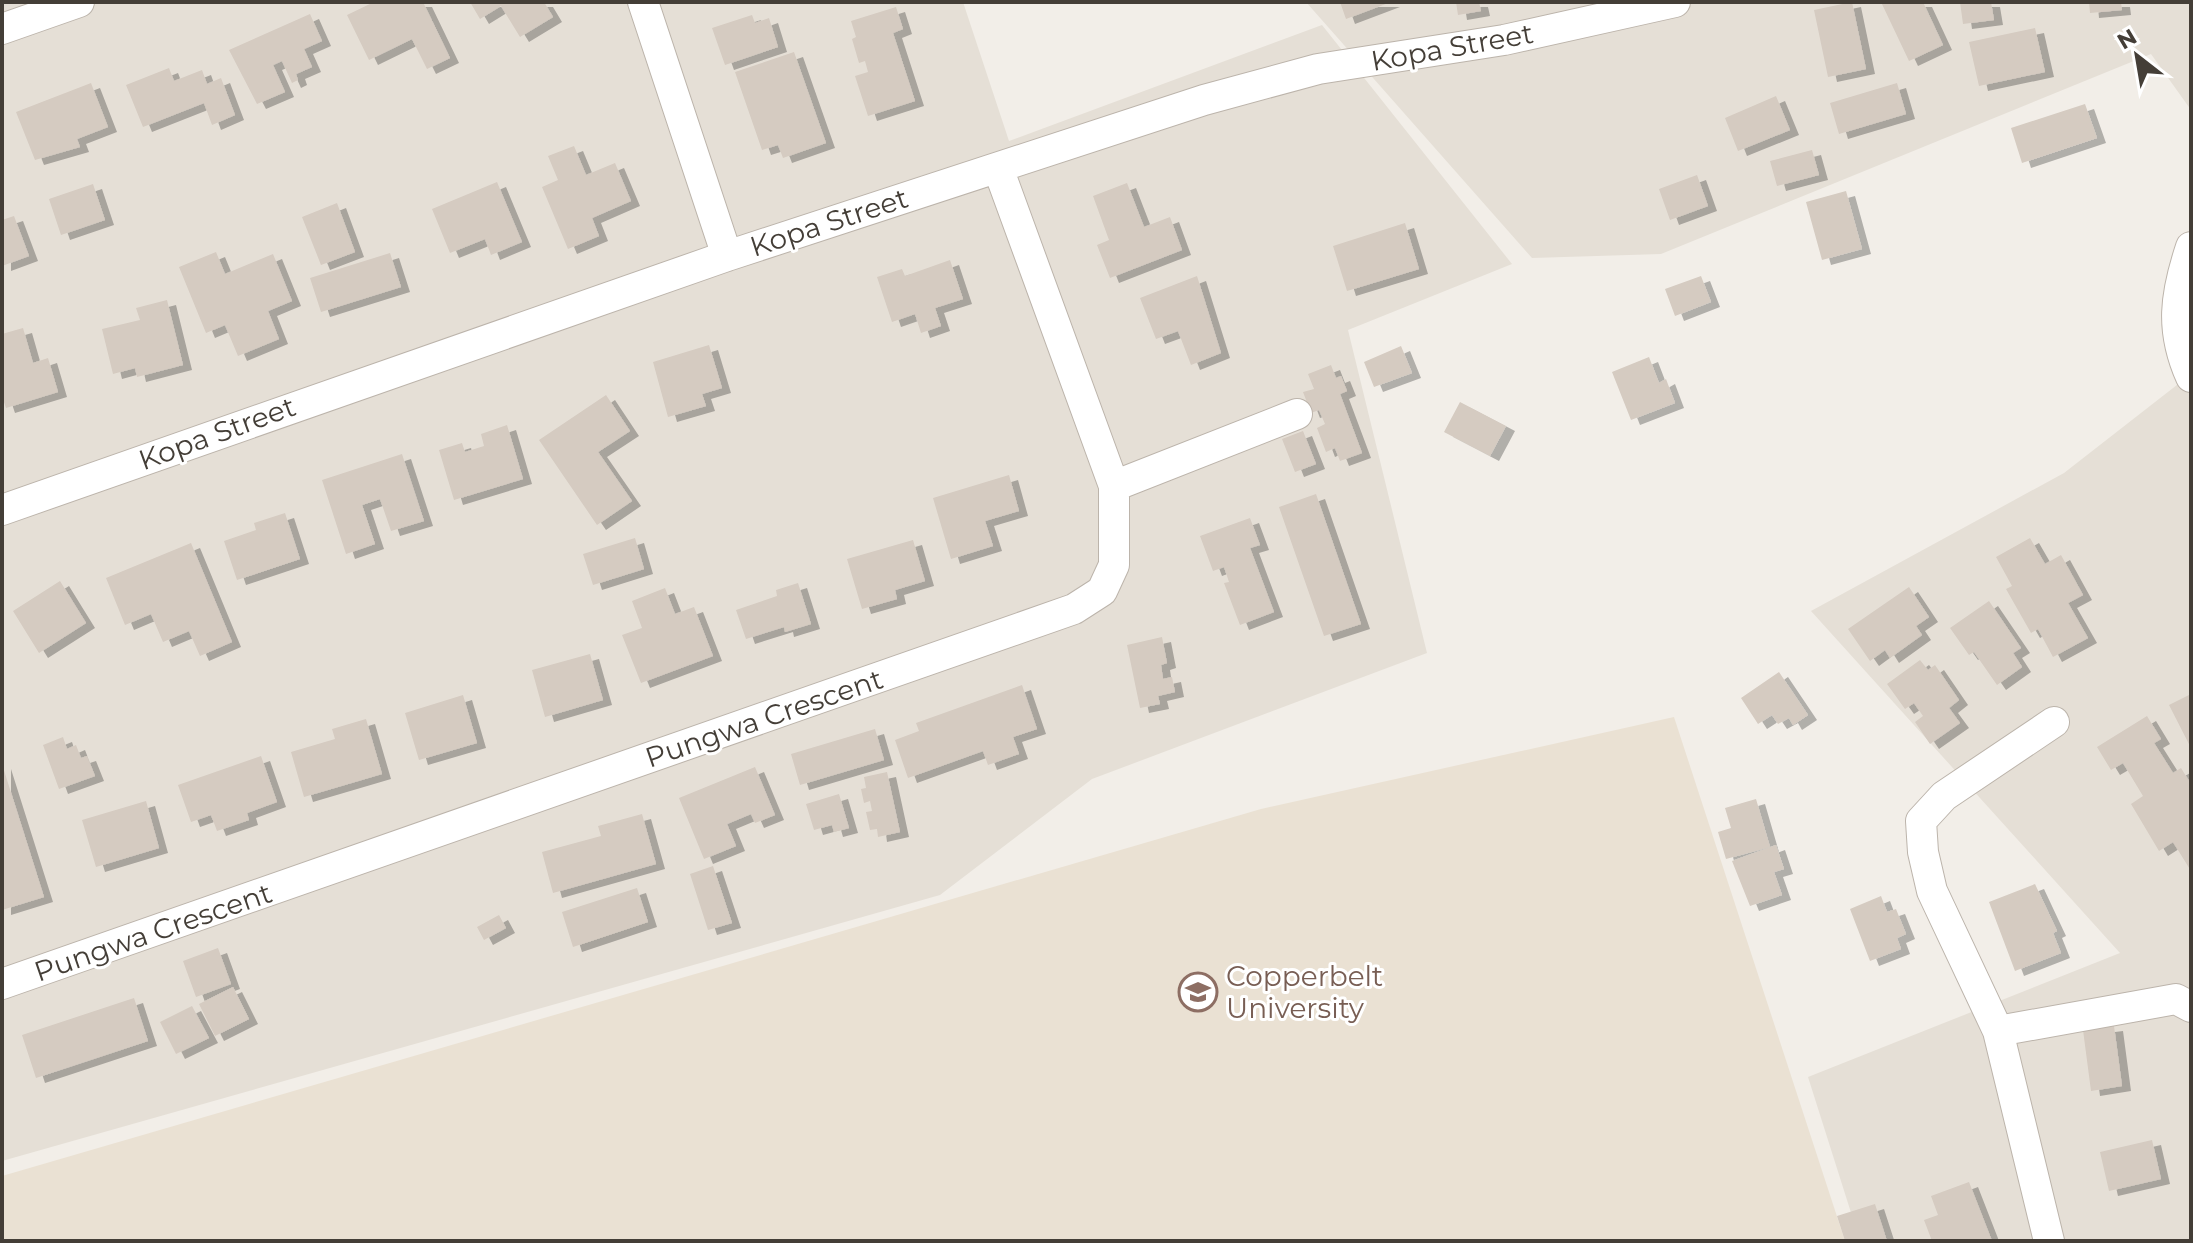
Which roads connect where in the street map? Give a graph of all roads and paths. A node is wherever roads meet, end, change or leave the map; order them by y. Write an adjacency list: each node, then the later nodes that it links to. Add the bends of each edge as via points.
1 (79, 2): 4 (street)
2 (643, 2): 7 (street)
3 (1675, 2): 5 (street, Kopa Street, via 1504,40 1318,69 1204,100)
4 (2, 29)
5 (998, 168): 7 (street, Kopa Street); 10 (street, Pungwa Crescent)
6 (2191, 247): 8 (street, via 2175,310 2180,353)
7 (727, 256): 11 (street, Kopa Street)
8 (2191, 377)
9 (1297, 414): 10 (street)
10 (1114, 486): 13 (street, Pungwa Crescent, via 1114,565 1102,591 1074,609)
11 (2, 510)
12 (2054, 722): 15 (street, via 1944,796 1921,821 1932,891)
13 (2, 984)
14 (2191, 1007): 15 (street, via 2176,999)
15 (1998, 1031): 16 (street)
16 (2049, 1241)

